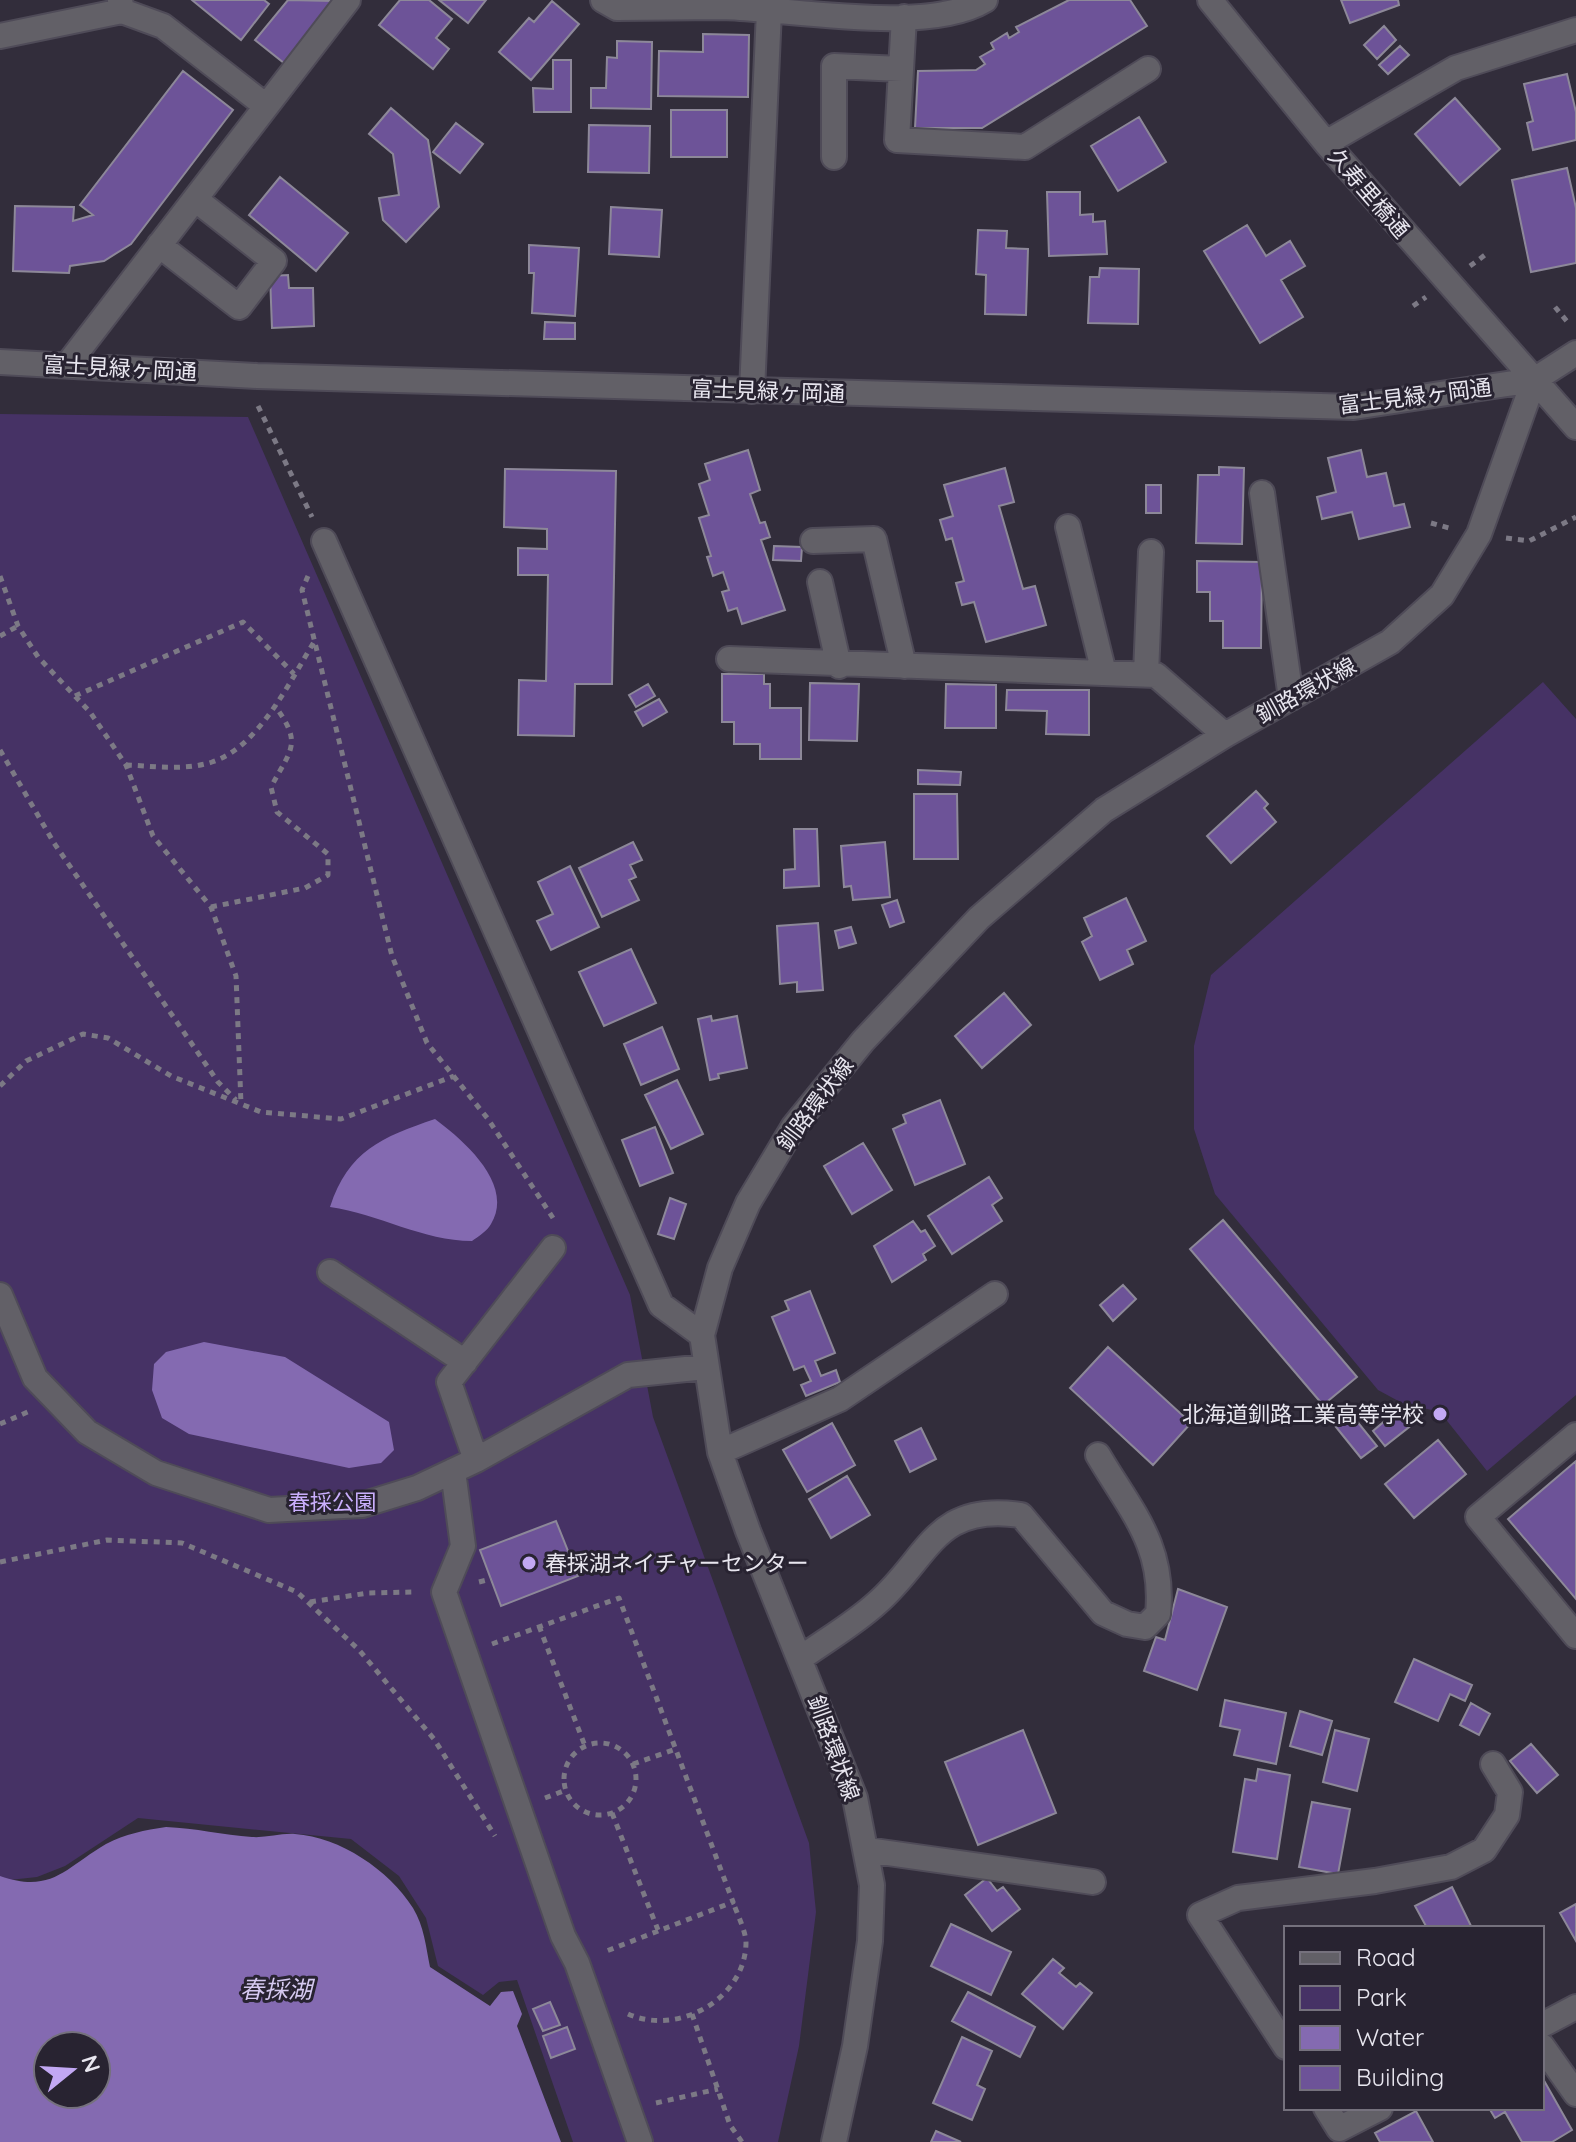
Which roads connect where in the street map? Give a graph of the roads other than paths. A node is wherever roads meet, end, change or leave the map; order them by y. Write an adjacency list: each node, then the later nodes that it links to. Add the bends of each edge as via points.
1 (348, 0): 13 (street)
2 (985, 0): 8 (street, via 966,12)
3 (1210, 0): 14 (street, 久寿里橋通)
4 (615, 3): 5 (street)
5 (725, 4): 7 (street)
6 (121, 6): 10 (street); 13 (street, via 163,26)
7 (769, 11): 8 (street); 22 (street)
8 (904, 17): 11 (street)
9 (1576, 30): 14 (street, via 1456,68)
10 (0, 36)
11 (901, 69): 12 (street, via 897,140 1025,147); 15 (street, via 834,66)
12 (1148, 69)
13 (266, 106): 16 (street)
14 (1326, 143): 21 (street, 久寿里橋通)
15 (834, 157)
16 (195, 199): 17 (street); 17 (street, via 274,261 239,307)
17 (159, 245): 20 (street)
18 (1576, 353): 21 (street)
19 (0, 362): 20 (street, 富士見緑ヶ岡通)
20 (68, 364): 22 (street, 富士見緑ヶ岡通, via 257,376)
21 (1534, 380): 22 (street, 富士見緑ヶ岡通, via 1354,407); 23 (street, 久寿里橋通); 35 (street, 釧路環状線, via 1479,534 1442,595 1390,642)
22 (752, 391)
23 (1576, 427)
24 (1262, 493): 35 (street)
25 (1068, 527): 33 (street)
26 (324, 541): 41 (street, via 661,1305)
27 (813, 541): 32 (street, via 874,539)
28 (1151, 552): 34 (street)
29 (820, 582): 31 (street)
30 (729, 659): 31 (street)
31 (839, 666): 32 (street)
32 (904, 666): 33 (street)
33 (1104, 673): 34 (street)
34 (1146, 674): 36 (street, via 1156,675)
35 (1291, 698): 36 (street, 釧路環状線)
36 (1225, 735): 41 (street, 釧路環状線, via 1104,810 979,918 863,1041 794,1126 748,1203 720,1268)
37 (553, 1248): 42 (street)
38 (330, 1272): 42 (street)
39 (995, 1294): 45 (street, via 840,1399)
40 (0, 1295): 48 (street, via 35,1378 87,1432 156,1473 269,1510 362,1505)
41 (702, 1335): 43 (street, 釧路環状線)
42 (465, 1362): 47 (street, via 449,1382)
43 (705, 1367): 45 (street, 釧路環状線); 47 (street, via 628,1375)
44 (1576, 1435): 49 (street, via 1478,1517)
45 (720, 1452): 50 (street, 釧路環状線)
46 (1098, 1455): 50 (street, via 1156,1555 1158,1614 1145,1627 1103,1613 1021,1515 994,1511 960,1520 931,1539 878,1603)
47 (476, 1460): 48 (street)
48 (453, 1471): 61 (street, via 463,1546 444,1592)
49 (1576, 1636)
50 (801, 1658): 52 (street, 釧路環状線, via 855,1798)
51 (1493, 1764): 56 (street, via 1510,1792 1507,1815 1484,1850 1451,1867 1238,1898 1200,1915)
52 (867, 1850): 53 (street); 62 (street, 釧路環状線, via 870,1941)
53 (1093, 1882)
54 (1576, 2007): 55 (street)
55 (1544, 2024)
56 (1284, 2044)
57 (1544, 2049): 58 (street)
58 (1576, 2094)
59 (1327, 2110): 60 (street, via 1339,2129)
60 (1376, 2110)
61 (640, 2142)
62 (834, 2142)

